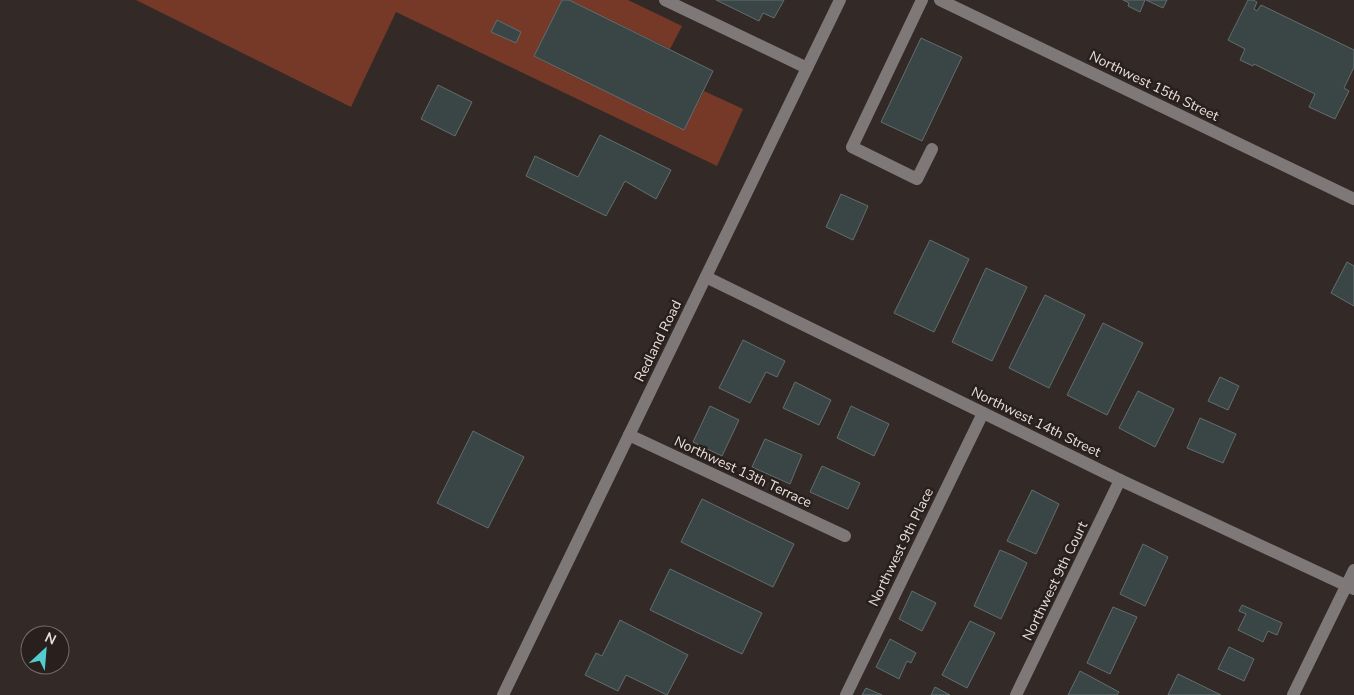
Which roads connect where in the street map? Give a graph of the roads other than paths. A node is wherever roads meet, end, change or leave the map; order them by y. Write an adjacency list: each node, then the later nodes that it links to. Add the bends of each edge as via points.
1 (665, 0): 5 (street)
2 (840, 0): 5 (street, Redland Road)
3 (922, 0): 6 (street, via 852,147 917,179)
4 (940, 0): 7 (street, Northwest 15th Street)
5 (807, 68): 8 (street, Redland Road)
6 (932, 149)
7 (1354, 199)
8 (706, 277): 9 (street, Northwest 14th Street); 10 (street, Redland Road)
9 (983, 412): 11 (street, Northwest 14th Street); 16 (street, Northwest 9th Place)
10 (629, 435): 12 (street, Northwest 13th Terrace); 15 (street, Redland Road)
11 (1120, 480): 14 (street, Northwest 14th Street); 17 (street, Northwest 9th Court)
12 (845, 536)
13 (1354, 570): 14 (street)
14 (1350, 587): 18 (street)
15 (503, 695)
16 (846, 695)
17 (1016, 695)
18 (1293, 695)

